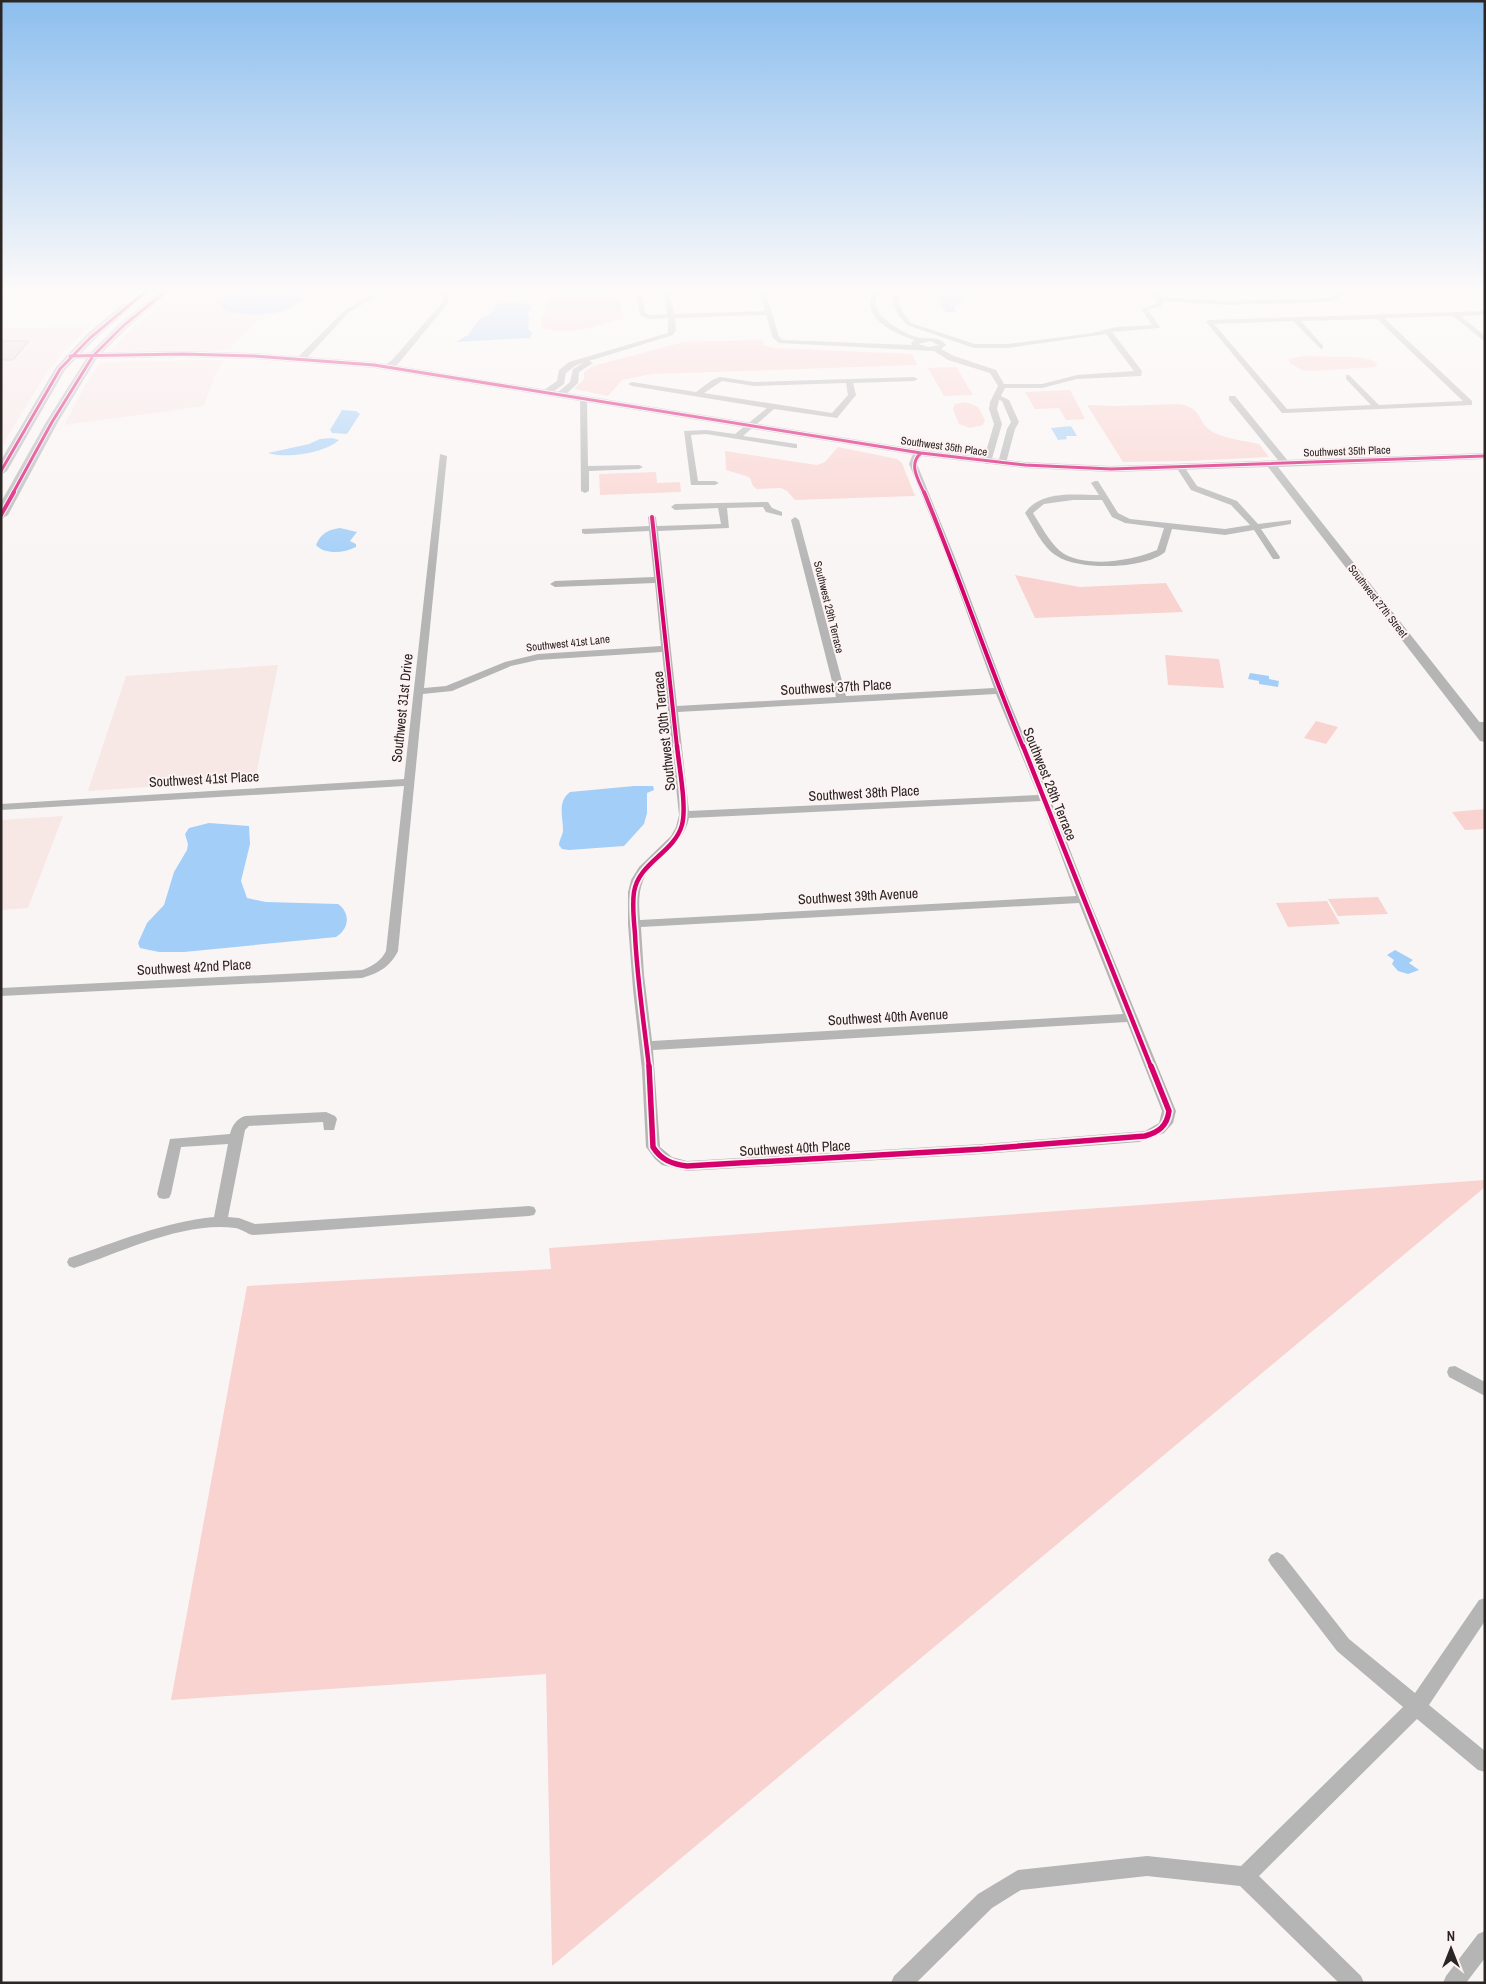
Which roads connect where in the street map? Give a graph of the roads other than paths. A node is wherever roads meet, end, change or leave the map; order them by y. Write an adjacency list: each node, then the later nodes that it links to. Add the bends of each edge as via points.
1 (51, 385): 24 (main road)
2 (75, 385): 28 (main road)
3 (500, 385): 14 (street, Southwest 35th Place)
4 (556, 385): 14 (street)
5 (572, 385): 15 (street)
6 (636, 385): 16 (street)
7 (709, 385): 16 (street)
8 (849, 385): 20 (street, via 852,395 834,416)
9 (1047, 385): 13 (street)
10 (1262, 385): 21 (street, via 1285,411)
11 (1356, 385): 21 (street)
12 (1450, 385): 21 (street, via 1469,403)
13 (1002, 386): 17 (street)
14 (547, 392): 15 (street, Southwest 35th Place)
15 (560, 394): 18 (street, Southwest 35th Place)
16 (698, 394): 20 (street)
17 (998, 397): 22 (street, via 994,402); 23 (street); 26 (street, via 1004,400 1015,422)
18 (583, 398): 25 (street, Southwest 35th Place); 40 (street)
19 (1232, 398): 36 (street)
20 (772, 406): 25 (street)
21 (1377, 407)
22 (996, 416): 23 (street); 34 (street, via 998,424)
23 (1006, 416): 26 (street)
24 (30, 420): 27 (main road); 28 (main road, via 38,423)
25 (750, 426): 29 (street); 31 (street, Southwest 35th Place)
26 (1011, 429): 35 (street)
27 (23, 432): 28 (main road, via 31,436 29,441); 41 (main road)
28 (43, 437): 48 (main road)
29 (737, 437): 30 (street); 42 (street, via 706,432 687,433 694,483)
30 (794, 446)
31 (921, 453): 34 (street, Southwest 35th Place); 62 (street, Southwest 28th Terrace, via 913,464)
32 (443, 456): 61 (street, Southwest 31st Drive)
33 (1485, 456): 36 (street, Southwest 35th Place)
34 (987, 462): 35 (street, Southwest 35th Place)
35 (1002, 463): 39 (street, Southwest 35th Place, via 1070,468)
36 (1286, 463): 37 (street, Southwest 35th Place)
37 (1271, 464): 39 (street, Southwest 35th Place); 65 (street, Southwest 27th Street)
38 (638, 467): 40 (street)
39 (1180, 467): 54 (street, via 1194,488 1234,503)
40 (585, 469): 44 (street)
41 (1, 471)
42 (716, 483)
43 (1095, 483): 45 (street)
44 (586, 491)
45 (1103, 498): 53 (street, via 1115,515 1128,521); 53 (street, via 1049,500 1031,507 1029,513 1058,553 1079,562 1138,560 1162,552)
46 (722, 505): 47 (street); 49 (street, via 765,504 769,510); 55 (street, via 726,526)
47 (675, 507)
48 (1, 514)
49 (779, 514)
50 (652, 517): 55 (street, Southwest 30th Terrace)
51 (796, 520): 63 (street, Southwest 29th Terrace)
52 (1288, 522): 54 (street)
53 (1168, 526): 54 (street, via 1225,532)
54 (1256, 527): 57 (street)
55 (654, 529): 56 (street); 58 (street, Southwest 30th Terrace)
56 (585, 531)
57 (1276, 557)
58 (659, 580): 59 (street); 60 (street, Southwest 30th Terrace)
59 (555, 584)
60 (666, 649): 61 (street, Southwest 41st Lane, via 538,657 508,664 448,689); 64 (street, Southwest 30th Terrace)
61 (419, 691): 67 (street, Southwest 31st Drive)
62 (1000, 691): 63 (street, Southwest 37th Place); 68 (street, Southwest 28th Terrace)
63 (842, 700): 64 (street, Southwest 37th Place)
64 (672, 709): 70 (street, Southwest 30th Terrace)
65 (1480, 725): 66 (street, Southwest 27th Street)
66 (1485, 738)
67 (409, 782): 69 (street, Southwest 41st Place); 73 (street, Southwest 31st Drive, via 392,952)
68 (1045, 798): 70 (street, Southwest 38th Place); 71 (street, Southwest 28th Terrace)
69 (1, 807)
70 (684, 815): 72 (street, Southwest 30th Terrace, via 680,836 641,871 634,891)
71 (1083, 899): 72 (street, Southwest 39th Avenue); 75 (street, Southwest 28th Terrace)
72 (634, 924): 76 (street, Southwest 40th Place)
73 (385, 962): 74 (street, Southwest 42nd Place, via 362,974)
74 (1, 992)
75 (1132, 1018): 76 (street, Southwest 40th Avenue); 77 (street, Southwest 28th Terrace, via 1168,1111)
76 (646, 1046): 77 (street, Southwest 40th Place, via 653,1147 658,1156 676,1165 1139,1138 1155,1134)
77 (1166, 1125)
78 (329, 1127): 79 (street, via 330,1119 326,1117 245,1121 238,1128)
79 (236, 1139): 80 (street, via 175,1142); 82 (street)
80 (164, 1194)
81 (529, 1211): 82 (street, via 253,1230 239,1223)
82 (220, 1222): 83 (street, via 167,1231)
83 (74, 1262)
84 (1455, 1372): 85 (street)
85 (1485, 1390)
86 (1278, 1560): 88 (street, via 1343,1646)
87 (1485, 1606): 88 (street)
88 (1417, 1706): 89 (street); 90 (street)
89 (1485, 1763)
90 (1246, 1876): 92 (street, via 1147,1866 1018,1880 985,1901); 93 (street)
91 (1485, 1941): 94 (street)
92 (901, 1983)
93 (1354, 1983)
94 (1453, 1983)

